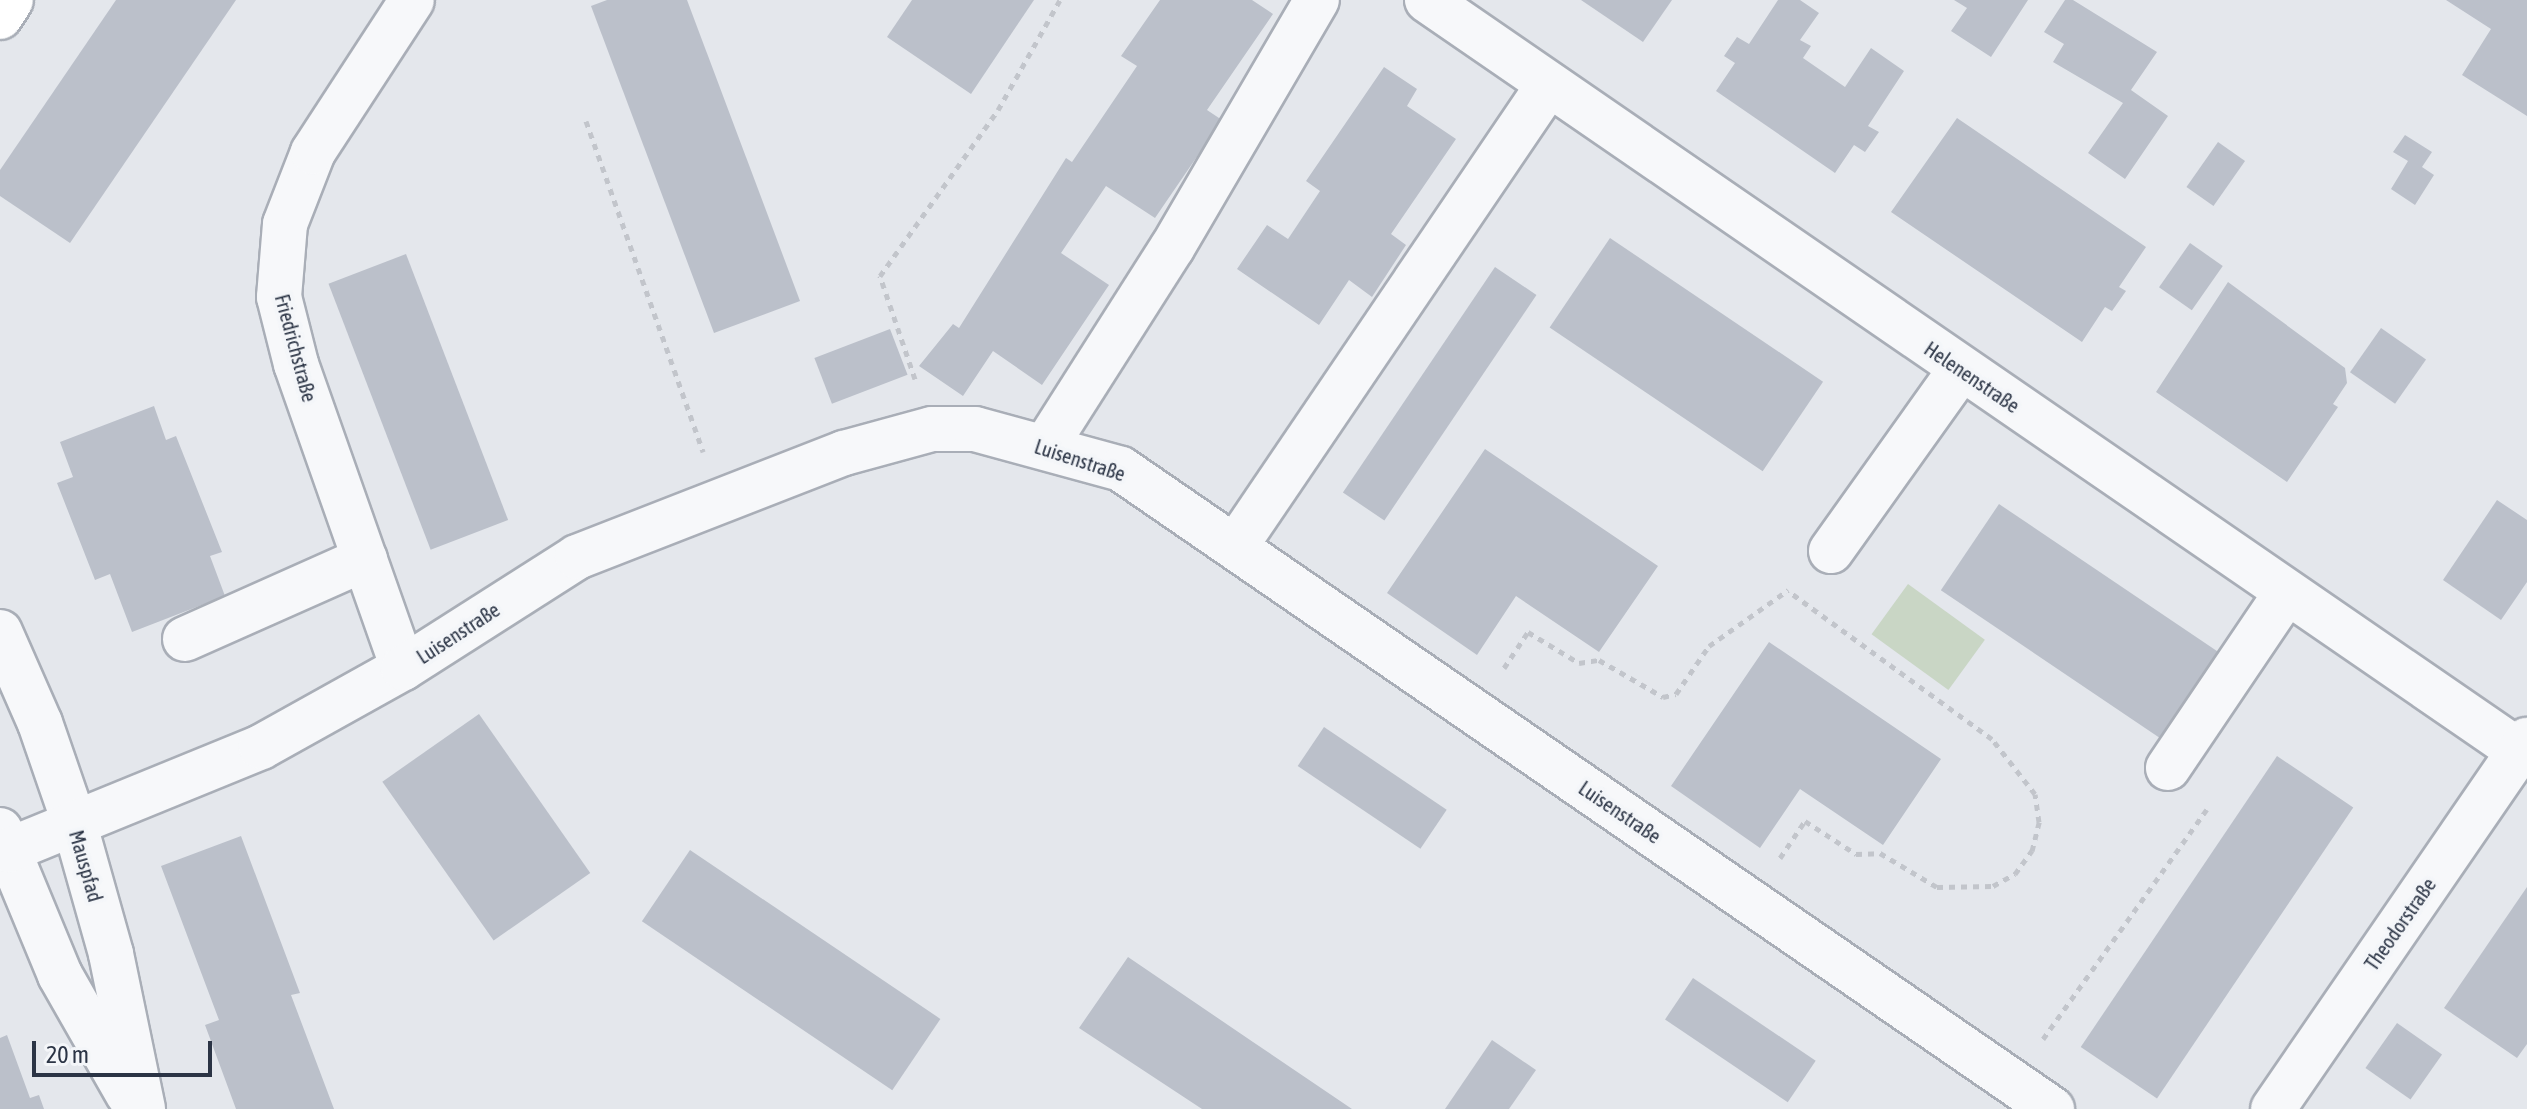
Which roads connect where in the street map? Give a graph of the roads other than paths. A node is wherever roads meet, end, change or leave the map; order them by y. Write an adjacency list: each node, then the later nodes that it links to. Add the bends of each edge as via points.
1 (11, 0): 5 (main road)
2 (412, 0): 11 (street, Friedrichstraße, via 313,152 285,224 279,297 296,364)
3 (1317, 0): 8 (street, via 1172,248)
4 (1427, 0): 6 (street, Helenenstraße)
5 (0, 17)
6 (1549, 84): 7 (street, Helenenstraße); 9 (street)
7 (1961, 369): 10 (street); 12 (street, Helenenstraße)
8 (1045, 447): 9 (street, Luisenstraße, via 1121,469); 15 (street, Luisenstraße, via 975,429 932,429 844,453 577,557)
9 (1235, 547): 22 (street, Luisenstraße)
10 (1831, 551)
11 (365, 559): 14 (street); 15 (street, Friedrichstraße)
12 (2286, 593): 16 (street, Helenenstraße); 17 (street)
13 (0, 632): 18 (street, Mauspfad, via 40,723)
14 (185, 639)
15 (403, 668): 18 (street, Luisenstraße, via 261,747)
16 (2523, 746): 23 (street, Theodorstraße)
17 (2168, 768)
18 (74, 822): 19 (street, Luisenstraße); 21 (street, Mauspfad, via 111,954)
19 (4, 840): 20 (street, via 60,975)
20 (136, 1109)
21 (143, 1109)
22 (2052, 1109)
23 (2273, 1109)

